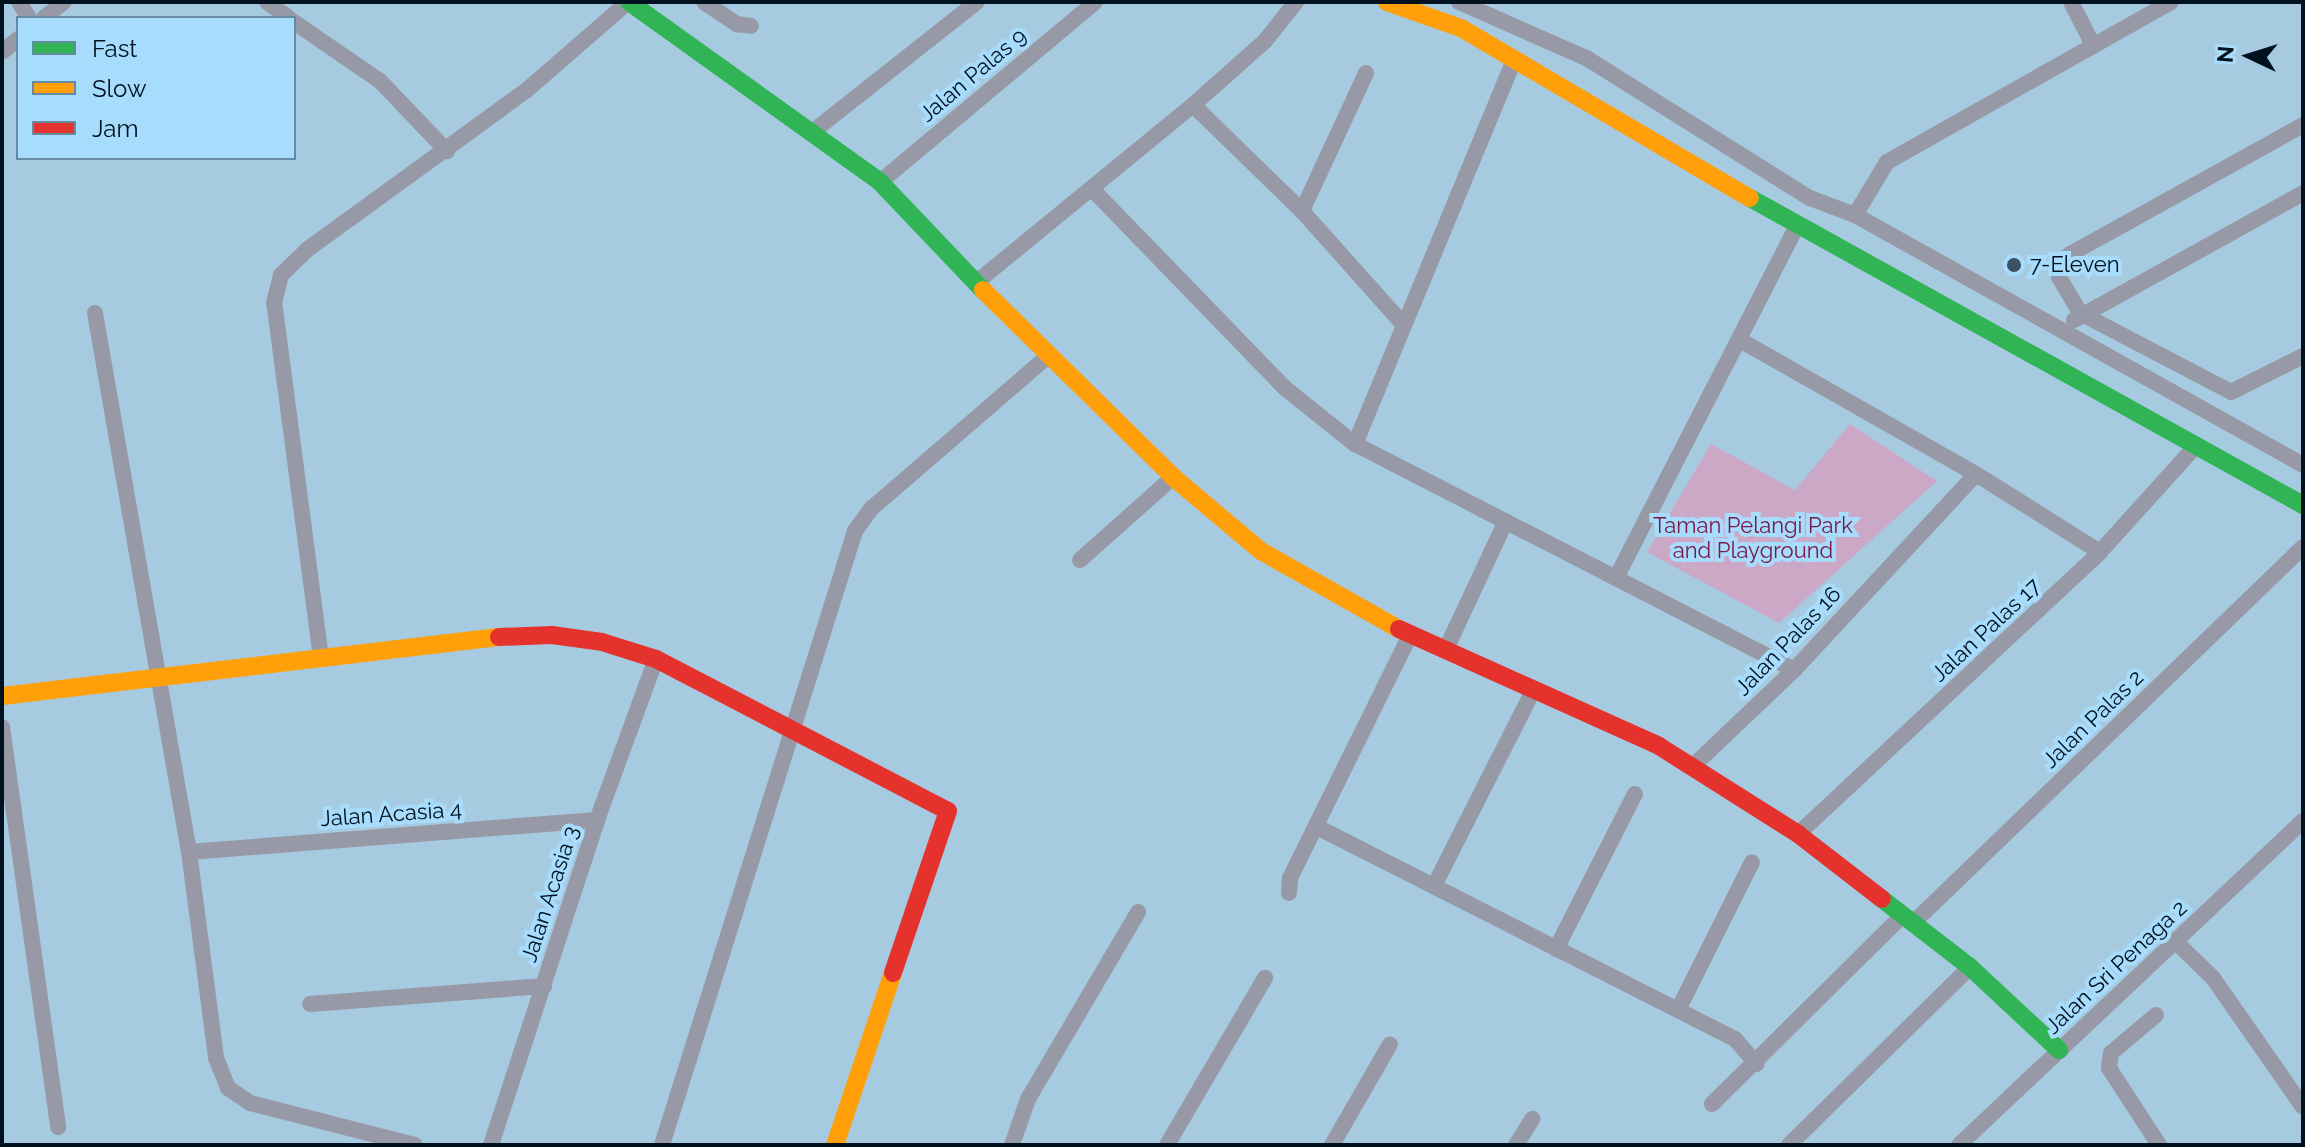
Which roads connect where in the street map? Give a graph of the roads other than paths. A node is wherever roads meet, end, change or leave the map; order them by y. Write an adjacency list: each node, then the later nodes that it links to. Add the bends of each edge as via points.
1 (64, 2): 12 (street)
2 (267, 2): 13 (street)
3 (628, 2): 21 (street); 22 (street)
4 (704, 2): 14 (street, via 737,24)
5 (977, 2): 21 (street)
6 (1095, 2): 23 (street, Jalan Palas 9)
7 (1296, 2): 19 (street, via 1265,41)
8 (1387, 2): 17 (street, via 1461,28)
9 (1459, 2): 27 (street, via 1588,59 1810,198)
10 (2071, 2): 16 (street)
11 (2171, 2): 16 (street)
12 (46, 16)
13 (286, 16)
14 (751, 26)
15 (298, 30): 22 (street, via 380,81)
16 (2093, 45): 27 (street, via 1887,162)
17 (1513, 63): 28 (street); 32 (street)
18 (1366, 73): 26 (street)
19 (1193, 105): 24 (street); 26 (street)
20 (2303, 125): 31 (street, via 2070,254 2060,264 2059,277)
21 (811, 133): 23 (street)
22 (447, 151): 50 (street, via 308,249 281,275 277,289 274,303)
23 (880, 182): 29 (street)
24 (1093, 190): 29 (street); 37 (street, via 1286,389)
25 (2303, 193): 31 (street)
26 (1302, 211): 32 (street)
27 (1855, 215): 33 (street)
28 (1797, 226): 34 (street); 38 (street)
29 (978, 281): 36 (street)
30 (95, 313): 53 (street)
31 (2080, 313): 33 (street); 35 (street, via 2221,388 2241,389)
32 (1403, 324): 37 (street)
33 (2064, 332): 39 (street)
34 (1740, 340): 40 (street); 47 (street)
35 (2303, 356)
36 (1047, 357): 41 (street); 57 (street, via 872,508 855,531)
37 (1355, 444): 43 (street)
38 (2193, 449): 42 (street); 45 (street, Jalan Palas 17)
39 (2303, 465)
40 (1976, 474): 45 (street); 52 (street, Jalan Palas 16)
41 (1173, 477): 46 (street); 48 (street, via 1261,551)
42 (2303, 505)
43 (1506, 521): 47 (street); 49 (street)
44 (2303, 547): 69 (street, Jalan Palas 2)
45 (2100, 552): 63 (street, Jalan Palas 17)
46 (1080, 560)
47 (1616, 578): 52 (street)
48 (1410, 635): 49 (street); 62 (street)
49 (1446, 649): 54 (street)
50 (321, 658): 51 (street, via 499,634 602,642); 53 (street)
51 (656, 659): 57 (street); 60 (street, Jalan Acasia 3)
52 (1794, 670): 58 (street, Jalan Palas 16)
53 (157, 679): 55 (street); 64 (street)
54 (1534, 689): 58 (street); 66 (street)
55 (2, 696)
56 (2, 727): 84 (street)
57 (793, 729): 87 (street); 88 (street, via 948,811)
58 (1694, 765): 63 (street)
59 (1635, 794): 71 (street)
60 (597, 820): 64 (street, Jalan Acasia 4); 74 (street, Jalan Acasia 3)
61 (2303, 821): 70 (street, Jalan Sri Penaga 2)
62 (1317, 827): 66 (street); 67 (street, via 1290,878)
63 (1798, 834): 69 (street)
64 (189, 852): 85 (street, via 216,1058 228,1088 250,1103)
65 (1752, 862): 76 (street)
66 (1434, 886): 71 (street)
67 (1289, 893)
68 (1138, 912): 89 (street, via 1028,1099)
69 (1908, 919): 72 (street); 80 (street, Jalan Palas 2)
70 (2175, 941): 79 (street, Jalan Sri Penaga 2); 82 (street, via 2213,978)
71 (1556, 949): 76 (street)
72 (1970, 967): 79 (street); 93 (street)
73 (1265, 978): 90 (street)
74 (544, 986): 75 (street); 86 (street, Jalan Acasia 3)
75 (310, 1004)
76 (1678, 1010): 80 (street, via 1735,1039)
77 (2156, 1015): 95 (street, via 2111,1053 2109,1068)
78 (1390, 1044): 91 (street)
79 (2059, 1050): 94 (street, Jalan Sri Penaga 2)
80 (1757, 1064): 81 (street, Jalan Palas 2)
81 (1712, 1104)
82 (2303, 1107)
83 (1532, 1119): 92 (street)
84 (58, 1127)
85 (415, 1145)
86 (491, 1145)
87 (662, 1145)
88 (835, 1145)
89 (1012, 1145)
90 (1167, 1145)
91 (1332, 1145)
92 (1516, 1145)
93 (1789, 1145)
94 (1959, 1145)
95 (2159, 1145)

